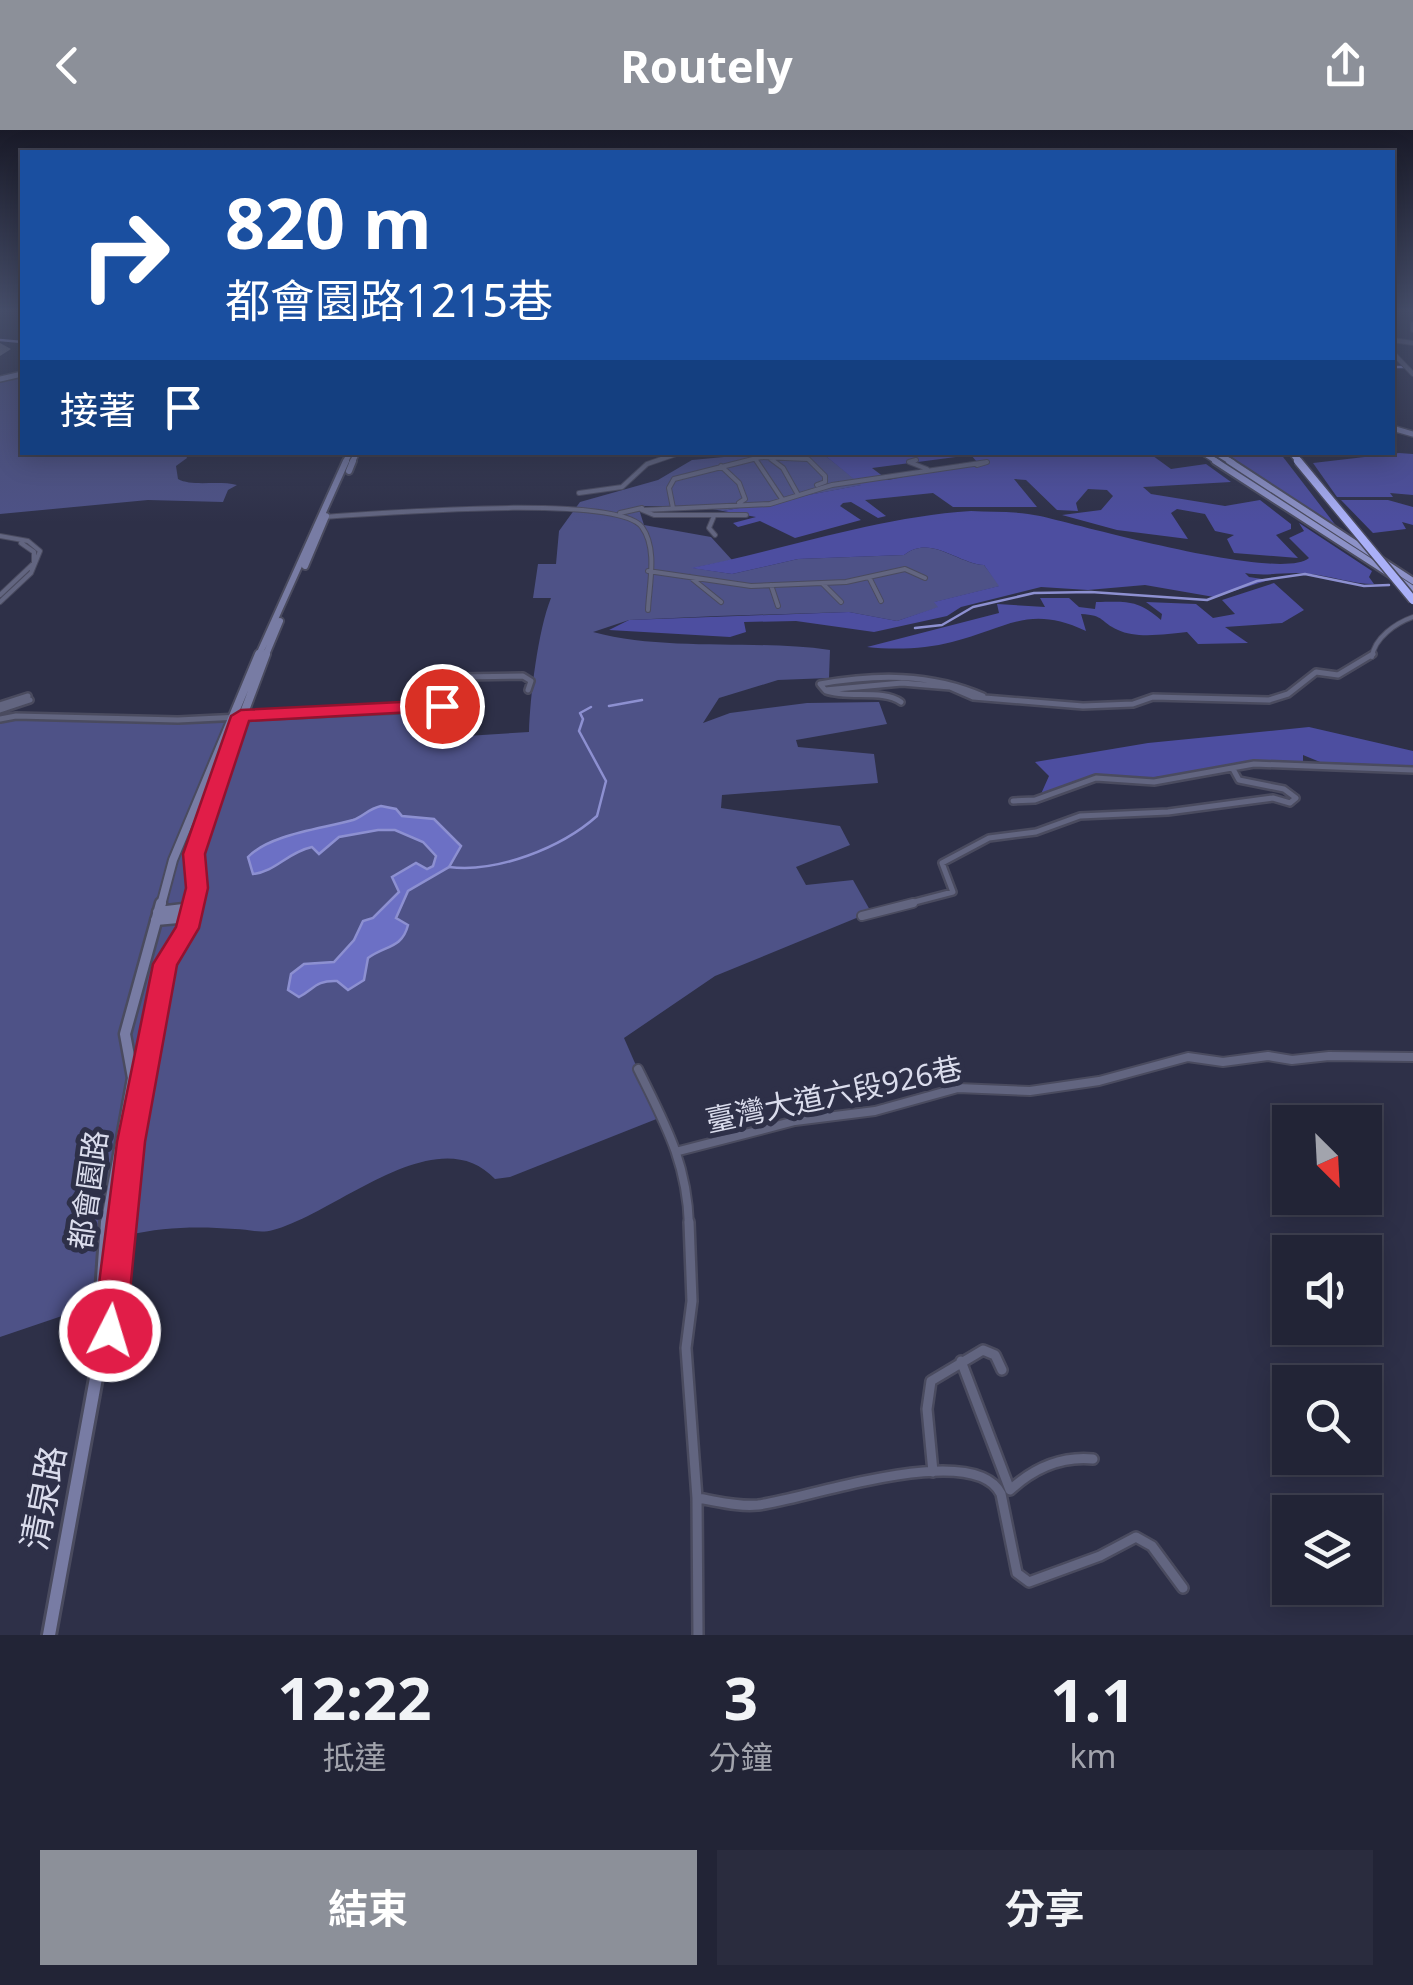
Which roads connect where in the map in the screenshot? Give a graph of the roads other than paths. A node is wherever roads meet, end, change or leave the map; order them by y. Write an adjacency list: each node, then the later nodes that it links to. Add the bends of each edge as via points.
1 (352, 455): 21 (street, 都會園路)
2 (673, 455): 13 (street, via 647,464 622,488)
3 (1216, 455): 29 (main road, via 1338,544)
4 (1217, 455): 29 (main road)
5 (1294, 455): 32 (highway, bridge)
6 (1303, 455): 29 (highway, bridge)
7 (770, 458): 8 (street); 14 (street); 14 (street, via 808,459 826,476)
8 (756, 460): 10 (street); 15 (street)
9 (916, 460): 12 (street, via 910,462)
10 (720, 465): 16 (street, via 740,482); 17 (street, via 670,482)
11 (978, 465): 12 (street, via 987,462)
12 (928, 470): 20 (street, via 832,485 770,504 642,510)
13 (579, 493)
14 (797, 493): 15 (street)
15 (782, 499): 16 (street)
16 (740, 503): 17 (street)
17 (672, 508): 18 (street)
18 (620, 513): 21 (street); 24 (street, via 646,534)
19 (746, 514): 20 (street)
20 (714, 516): 22 (street, via 709,528)
21 (322, 517): 43 (street, 都會園路)
22 (715, 535)
23 (0, 538): 31 (street, via 28,541 40,551 37,567)
24 (648, 571): 25 (street); 37 (street)
25 (689, 576): 30 (street); 34 (street)
26 (924, 578): 27 (street, via 905,569)
27 (870, 579): 28 (street); 33 (street)
28 (822, 583): 30 (street); 35 (street)
29 (1413, 584)
30 (771, 585): 36 (street)
31 (1, 599)
32 (1413, 600)
33 (881, 601)
34 (721, 602)
35 (841, 602)
36 (778, 606)
37 (648, 610)
38 (1413, 617): 41 (street, via 1397,623 1372,656 1338,675 1316,672 1269,700 1154,697 1083,706 982,696 956,683 898,677 820,684 843,697)
39 (528, 690): 43 (street, via 531,682 524,676 460,677 436,708)
40 (29, 698): 42 (street)
41 (900, 702)
42 (0, 708)
43 (241, 716): 44 (street); 45 (street, 都會園路)
44 (0, 719)
45 (223, 751): 49 (street, 都會園路); 50 (street, 都會園路)
46 (1232, 769): 47 (street, via 1274,763); 48 (street, via 1154,782 1096,778 1035,800); 53 (street, via 1239,780 1296,798 1098,814 989,838 942,863 952,892)
47 (1413, 770)
48 (1012, 801)
49 (187, 826): 50 (street); 52 (street, 都會園路)
50 (202, 826): 51 (street, 都會園路, via 192,860 198,877)
51 (191, 912): 52 (street); 56 (street, 都會園路, via 182,942 165,964)
52 (157, 916): 56 (street, 都會園路, via 125,1034 133,1078)
53 (862, 916)
54 (1413, 1056): 57 (street, 臺灣大道六段926巷, via 1223,1062 1188,1057 1030,1092 958,1088)
55 (638, 1069): 57 (street)
56 (130, 1123): 60 (street, 都會園路, via 107,1217)
57 (679, 1152): 63 (street, via 688,1192 692,1301 686,1348)
58 (961, 1361): 59 (street, via 983,1350 996,1355); 61 (street, via 1010,1490 1042,1467); 62 (street, via 931,1381)
59 (1002, 1370)
60 (96, 1372): 65 (street, 清泉路)
61 (1093, 1458)
62 (933, 1472): 63 (street, via 754,1506); 64 (street, via 984,1472 995,1482 1012,1561 1029,1582 1136,1537 1152,1546)
63 (696, 1498): 66 (street)
64 (1183, 1588)
65 (49, 1635)
66 (698, 1635)

